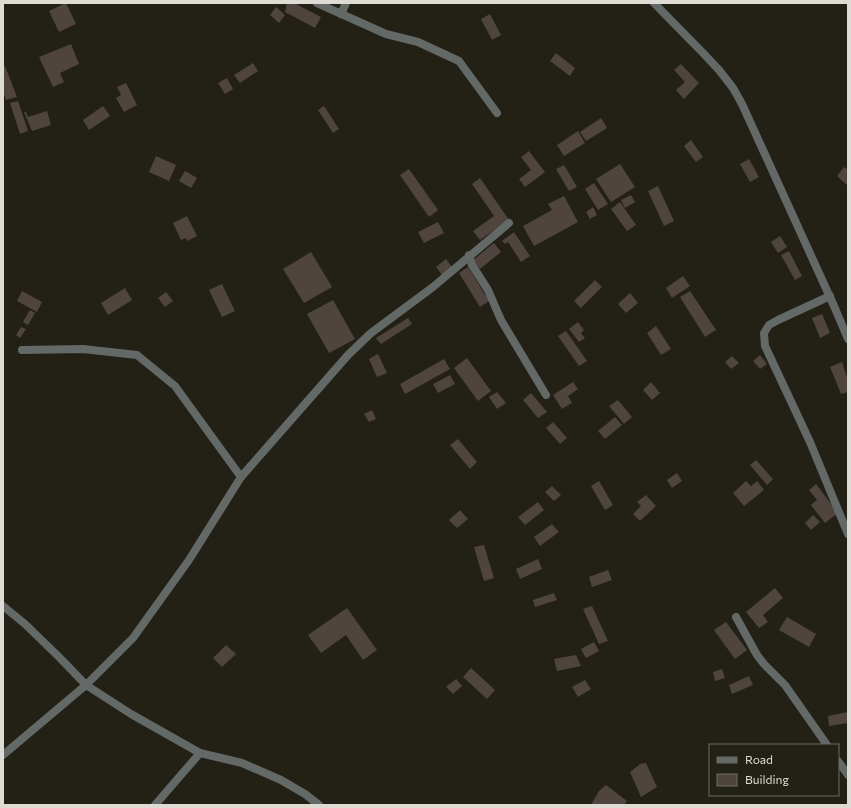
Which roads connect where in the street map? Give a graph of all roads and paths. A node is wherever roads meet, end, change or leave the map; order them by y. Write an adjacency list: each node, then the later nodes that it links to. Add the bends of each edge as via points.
1 (317, 3): 4 (street)
2 (346, 3): 4 (street)
3 (654, 3): 8 (street, via 733,88)
4 (341, 14): 5 (street, via 386,34 418,42 460,61)
5 (497, 113)
6 (509, 223): 7 (street)
7 (469, 256): 11 (street, via 501,320); 12 (street, via 348,354)
8 (830, 296): 9 (street); 13 (street, via 769,325 764,333 765,346 810,442)
9 (848, 339)
10 (22, 350): 12 (street, via 83,348 138,355 175,386)
11 (546, 395)
12 (241, 477): 16 (street, via 189,560 133,638)
13 (848, 534)
14 (3, 606): 16 (street)
15 (736, 617): 17 (street, via 758,656 785,685)
16 (86, 685): 18 (street); 19 (street)
17 (826, 744)
18 (200, 753): 22 (street); 23 (street, via 242,763 281,780)
19 (3, 755)
20 (839, 762): 21 (street)
21 (848, 776)
22 (155, 805)
23 (319, 805)

